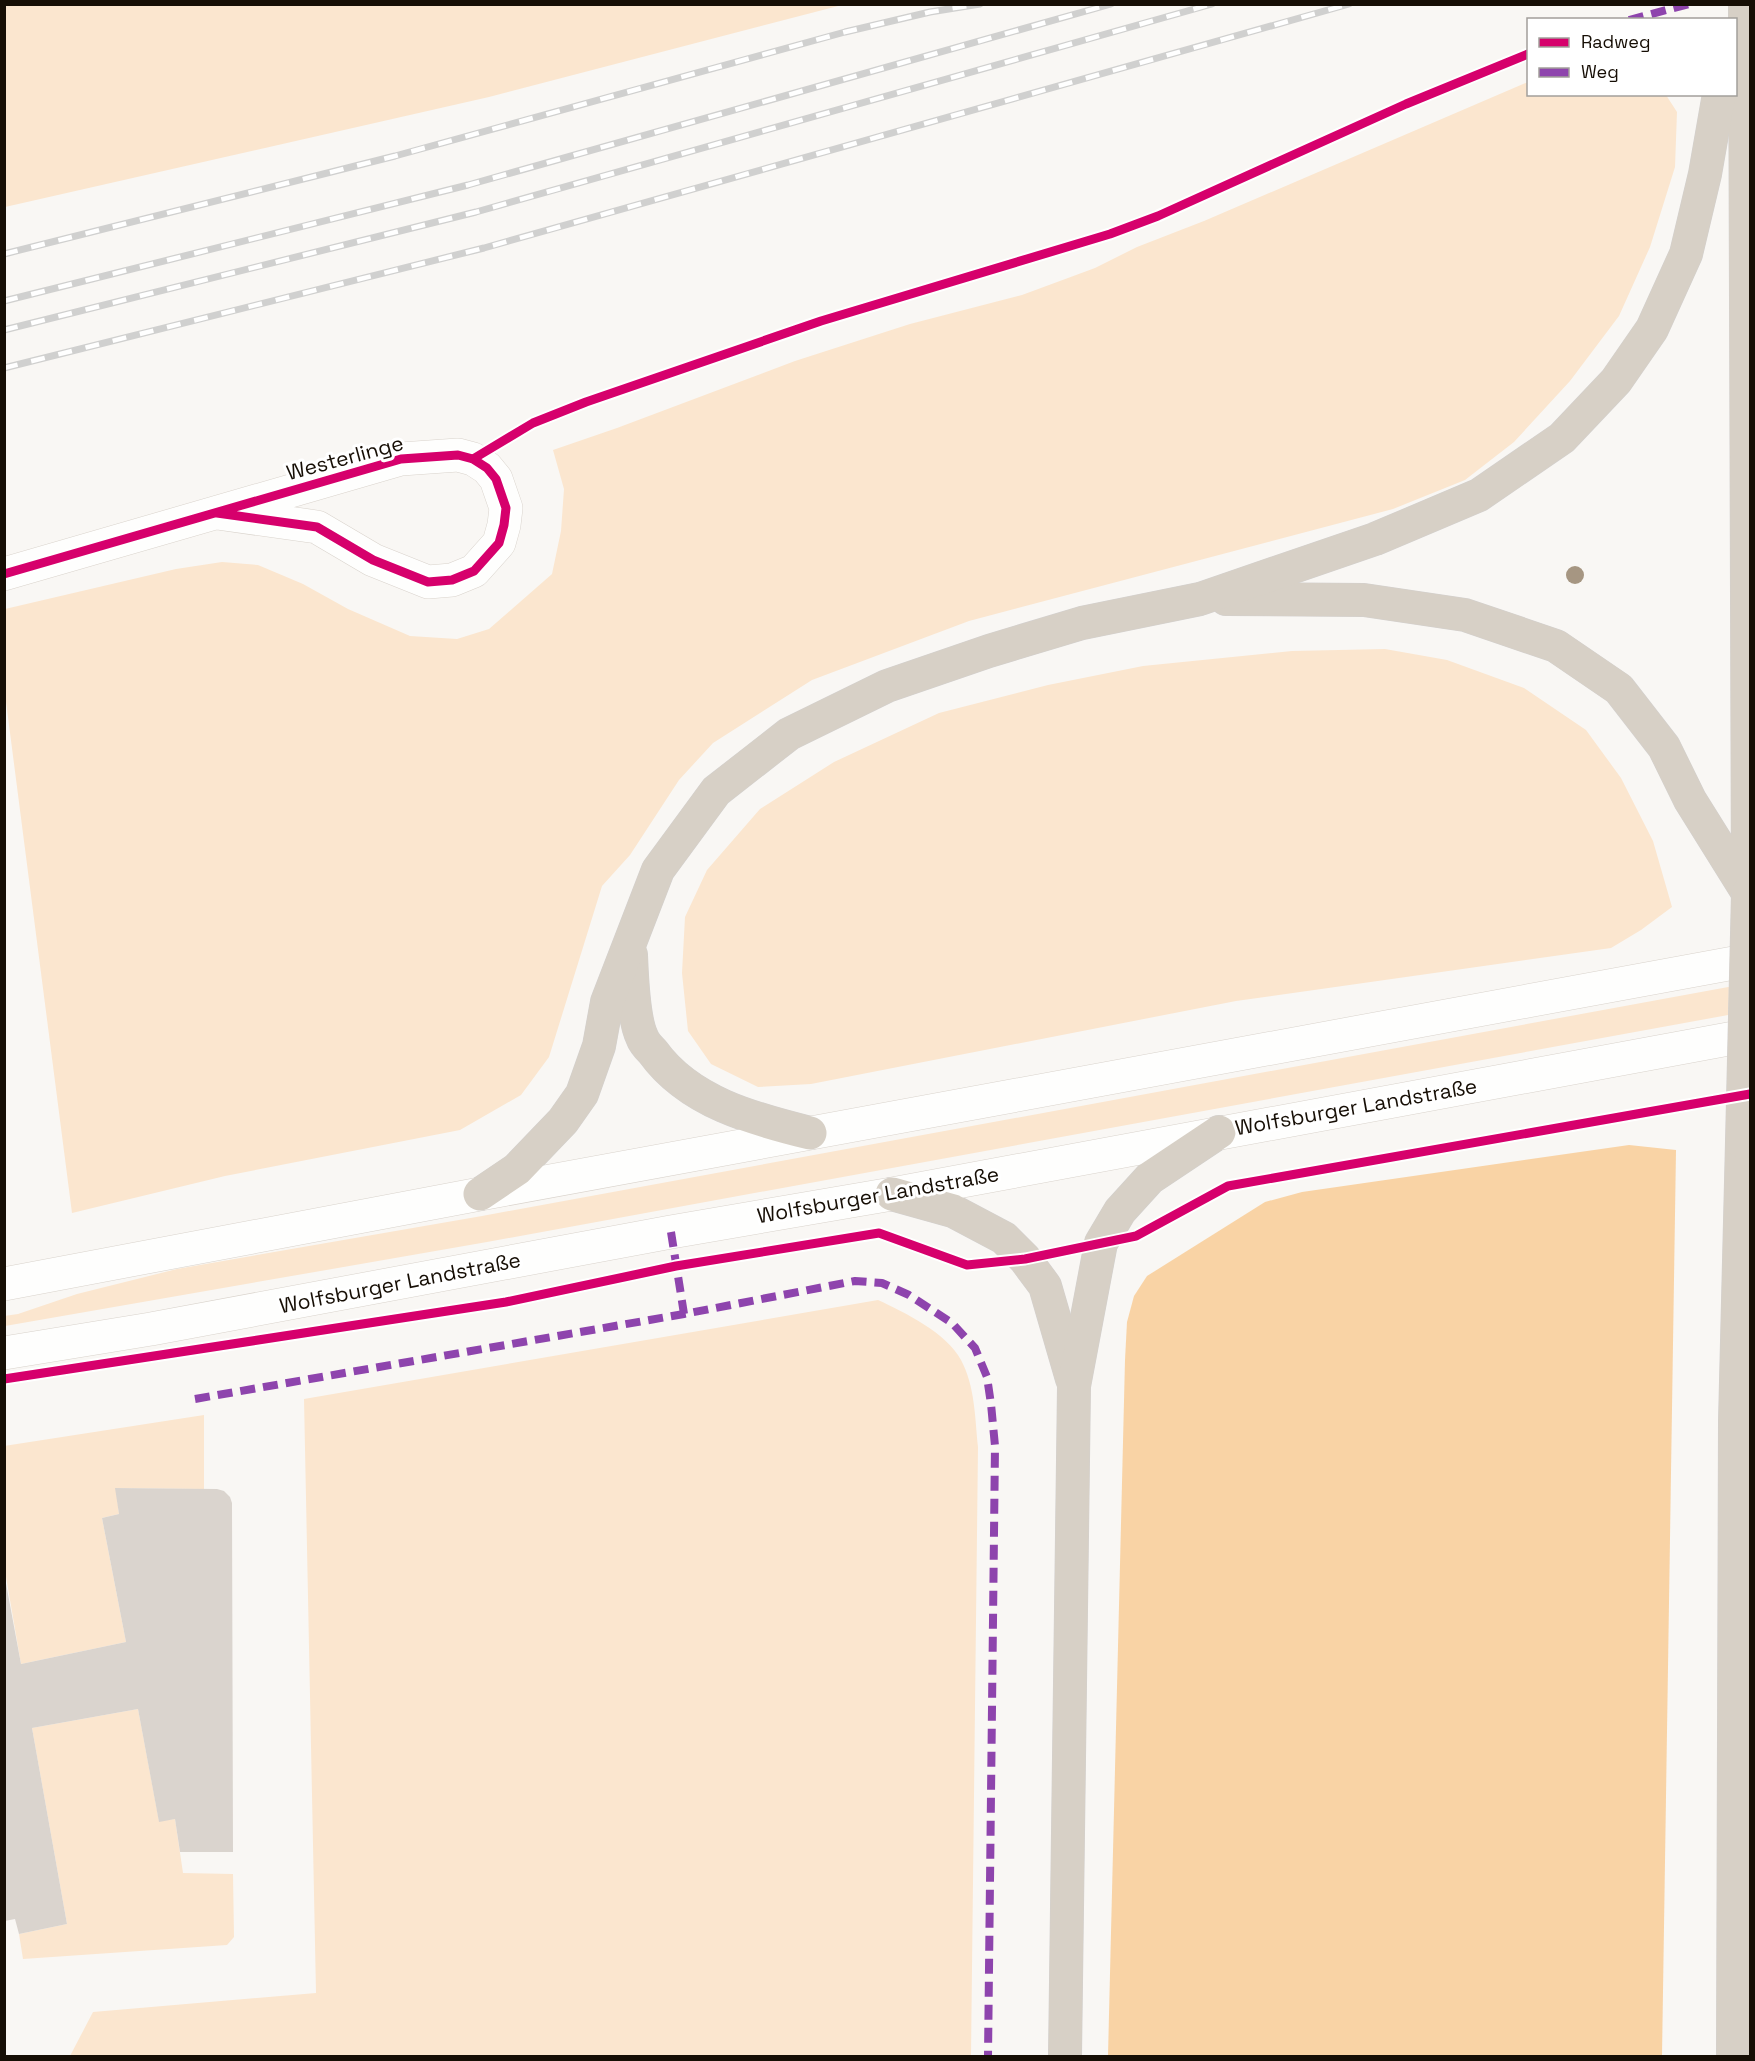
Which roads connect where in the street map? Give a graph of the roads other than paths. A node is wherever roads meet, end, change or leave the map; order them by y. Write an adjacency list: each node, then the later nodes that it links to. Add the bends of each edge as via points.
1 (1745, 4): 2 (highway)
2 (1737, 48)
3 (1727, 102): 6 (highway, via 1686,254 1652,329 1616,381 1562,438 1479,495 1375,539); 7 (highway)
4 (217, 513): 4 (main road, Westerlinge, via 317,527 373,560 428,582 452,580 474,571 499,543 506,508 496,479 487,468 458,455 401,459); 5 (main road, Westerlinge)
5 (4, 574)
6 (1200, 598): 7 (highway, via 1364,600 1465,615 1556,646 1619,689 1664,747 1690,800); 8 (highway, via 1082,623 989,651 887,686 789,734 716,791 658,870)
7 (1748, 893): 19 (highway, bridge, via 1735,1421)
8 (630, 944): 12 (highway, via 634,1000 642,1037 663,1066 691,1089 725,1107); 13 (highway, via 607,1002 599,1046 582,1094 563,1121 517,1169)
9 (1750, 960): 12 (main road)
10 (1750, 1035): 11 (main road, Wolfsburger Landstraße)
11 (1219, 1132): 14 (main road, Wolfsburger Landstraße); 17 (highway, via 1150,1178 1120,1210 1101,1244)
12 (810, 1133): 13 (main road)
13 (480, 1194): 15 (main road)
14 (892, 1194): 16 (main road, Wolfsburger Landstraße); 17 (highway, via 953,1211 1004,1238 1025,1259 1045,1286)
15 (4, 1284)
16 (4, 1353)
17 (1074, 1386): 18 (highway)
18 (1065, 2056)
19 (1732, 2056)

